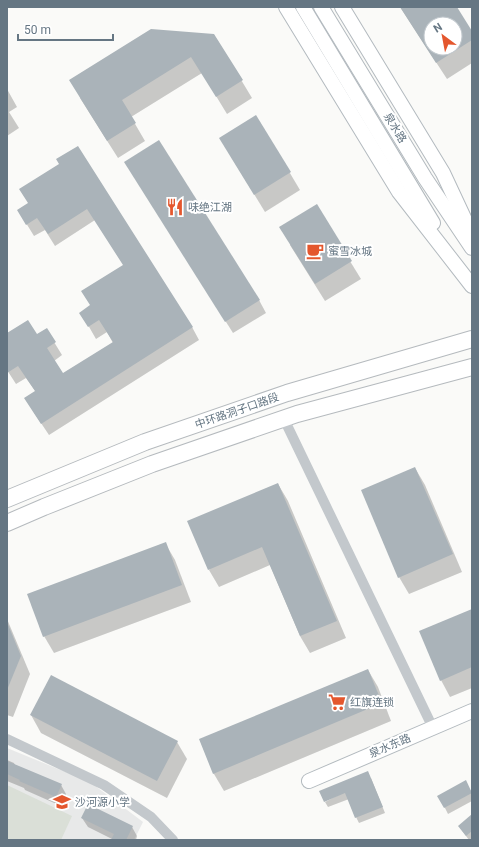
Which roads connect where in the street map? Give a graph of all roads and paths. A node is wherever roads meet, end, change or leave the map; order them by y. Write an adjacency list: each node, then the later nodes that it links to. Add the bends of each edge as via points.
1 (286, 7): 7 (main road, via 400,192)
2 (303, 7): 7 (main road)
3 (321, 7): 6 (main road, 泉水路, via 425,178)
4 (342, 7): 5 (main road, via 443,173)
5 (472, 235)
6 (472, 248)
7 (472, 286)
8 (472, 339): 11 (main road, 中环路洞子口路段, via 287,393 145,442)
9 (472, 367): 10 (main road, 中环路洞子口路段)
10 (284, 419): 12 (main road, 中环路洞子口路段, via 152,464); 14 (street)
11 (7, 498)
12 (7, 523)
13 (472, 711): 14 (main road, 泉水东路)
14 (433, 728): 16 (main road, 泉水东路)
15 (7, 739): 17 (street, via 104,785 151,817)
16 (309, 781)
17 (173, 840)

